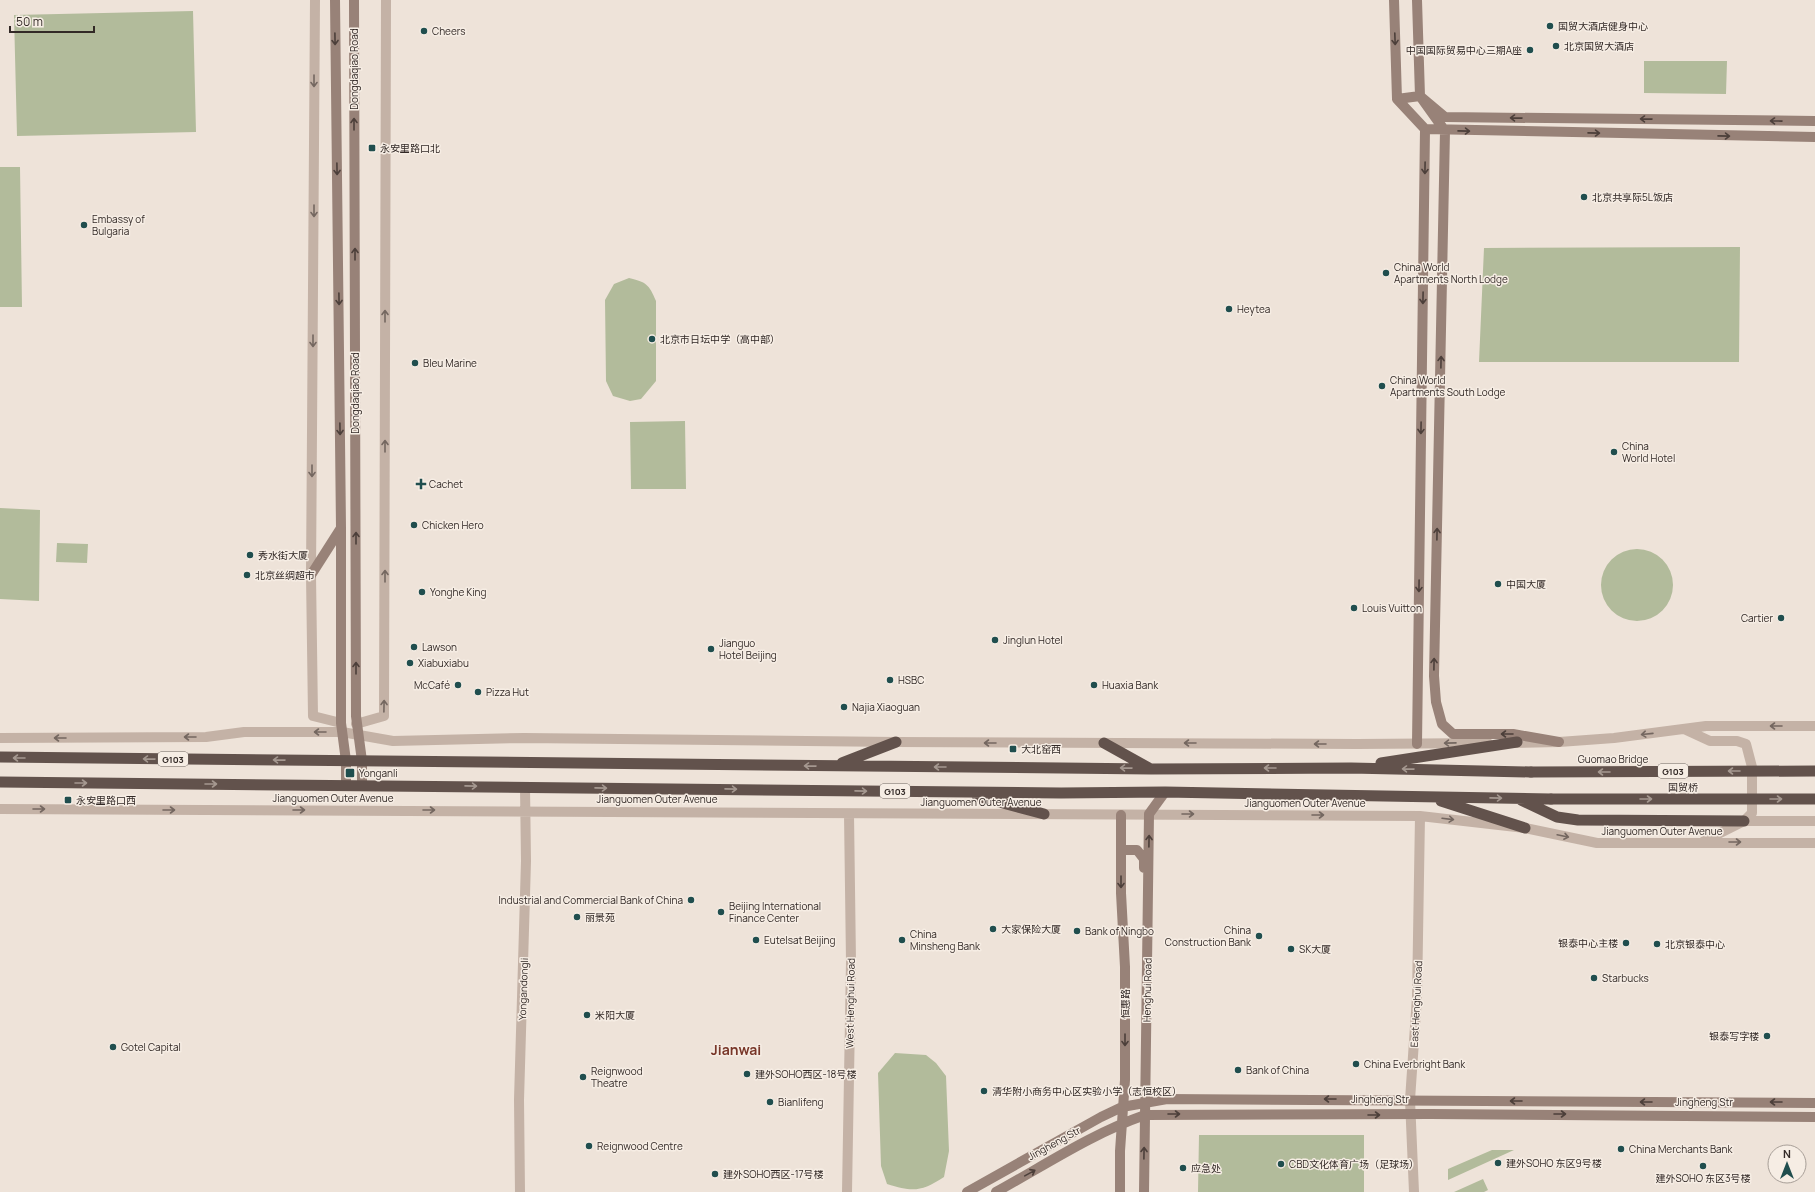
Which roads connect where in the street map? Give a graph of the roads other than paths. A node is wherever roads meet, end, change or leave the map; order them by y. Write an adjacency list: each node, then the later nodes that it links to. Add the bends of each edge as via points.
1 (315, 0): 14 (street, one-way to 14)
2 (335, 0): 13 (main road, Dongdaqiao Road, one-way to 13)
3 (354, 0): 15 (main road, Dongdaqiao Road, one-way to 3)
4 (386, 0): 15 (street, one-way to 4, via 384,716)
5 (1394, 0): 8 (main road, one-way to 8)
6 (1417, 0): 7 (main road)
7 (1420, 96): 8 (main road); 9 (main road, one-way to 7, via 1445,117); 11 (main road)
8 (1397, 99): 10 (main road)
9 (1815, 121)
10 (1425, 129): 11 (main road); 25 (main road, one-way to 25)
11 (1445, 131): 12 (main road, one-way to 12); 23 (main road, one-way to 11, via 1513,734 1453,734 1442,724 1436,702 1434,676)
12 (1815, 137)
13 (341, 528): 14 (main road); 17 (main road, Dongdaqiao Road)
14 (311, 575): 17 (street, via 313,716)
15 (356, 724): 19 (main road, Dongdaqiao Road)
16 (1815, 726): 18 (street, one-way to 18, via 1706,726)
17 (342, 728): 19 (street); 20 (street, one-way to 20, via 244,732 206,737); 27 (main road, Dongdaqiao Road)
18 (1684, 729): 23 (street, one-way to 23); 52 (street, via 1710,741 1737,741 1746,744 1752,767 1753,792 1752,812)
19 (358, 735): 21 (street, via 393,741 524,738); 28 (main road, Dongdaqiao Road)
20 (0, 738)
21 (896, 742): 24 (street, one-way to 21); 29 (highway)
22 (1517, 742): 23 (street); 25 (street, one-way to 25); 31 (highway)
23 (1559, 742)
24 (1104, 743): 25 (street, one-way to 24); 32 (highway)
25 (1417, 744)
26 (0, 757): 27 (highway, G103, one-way to 26)
27 (346, 761): 28 (highway, G103); 36 (main road, Dongdaqiao Road)
28 (362, 761): 29 (highway, G103, one-way to 28); 37 (main road, Dongdaqiao Road)
29 (836, 766): 32 (highway, G103, one-way to 29)
30 (1815, 767): 33 (highway, bridge)
31 (1351, 768): 32 (highway, G103, one-way to 32); 33 (highway, Guomao Bridge / G103, one-way to 31, bridge, via 1531,772)
32 (1151, 769)
33 (1796, 770): 34 (highway, Guomao Bridge / G103, bridge)
34 (1815, 771)
35 (0, 782): 36 (highway, Jianguomen Outer Avenue, one-way to 36)
36 (346, 784): 37 (highway, Jianguomen Outer Avenue)
37 (362, 785): 38 (highway, Jianguomen Outer Avenue / G103, one-way to 38)
38 (525, 787): 39 (highway, Jianguomen Outer Avenue / G103, one-way to 39); 46 (street, Yongandongli)
39 (962, 792): 40 (highway, Jianguomen Outer Avenue / G103); 48 (highway)
40 (1165, 792): 41 (highway, Jianguomen Outer Avenue / G103); 49 (main road)
41 (1429, 797): 42 (highway, Jianguomen Outer Avenue / G103, one-way to 42); 54 (highway)
42 (1519, 798): 43 (highway, Jianguomen Outer Avenue / G103); 52 (highway, via 1557,817 1578,820)
43 (1552, 799): 44 (highway, 国贸桥 / G103, one-way to 44, bridge)
44 (1815, 799)
45 (0, 809): 46 (street, Jianguomen Outer Avenue, one-way to 46)
46 (526, 810): 47 (street, Jianguomen Outer Avenue); 67 (street, Yongandongli, via 519,1100)
47 (849, 814): 48 (street, Jianguomen Outer Avenue); 68 (street, West Henghui Road, via 851,962)
48 (1044, 814): 50 (street, Jianguomen Outer Avenue)
49 (1149, 814): 50 (street, Jianguomen Outer Avenue); 51 (street, Jianguomen Outer Avenue, one-way to 51); 58 (main road, Henghui Road, one-way to 49)
50 (1121, 815): 57 (main road, 恒惠路)
51 (1420, 816): 54 (street, Jianguomen Outer Avenue, one-way to 54); 59 (street, East Henghui Road, via 1417,997)
52 (1744, 821): 53 (street); 55 (street)
53 (1815, 821)
54 (1525, 828): 55 (street, Jianguomen Outer Avenue, one-way to 55, via 1597,843)
55 (1702, 842): 56 (street, Jianguomen Outer Avenue, one-way to 56)
56 (1815, 843)
57 (1121, 850): 58 (main road, via 1137,850 1144,859); 62 (main road, 恒惠路, one-way to 62, via 1125,1080)
58 (1147, 956): 60 (main road, Henghui Road)
59 (1410, 1100): 60 (main road, Jingheng Str, one-way to 60, via 1175,1099); 61 (main road, Jingheng Str, one-way to 59); 63 (street, East Henghui Road)
60 (1146, 1102): 62 (main road, Jingheng Str); 64 (main road, Henghui Road)
61 (1815, 1103)
62 (1122, 1107): 66 (main road, 恒惠路); 69 (main road, Jingheng Str)
63 (1411, 1114): 64 (main road, Jingheng Str, one-way to 63); 65 (main road, Jingheng Str, one-way to 65); 73 (street, East Henghui Road)
64 (1145, 1115): 66 (main road, Jingheng Str); 72 (main road, Henghui Road, one-way to 64)
65 (1815, 1117)
66 (1122, 1123): 70 (main road, Jingheng Str, one-way to 66); 71 (main road, 恒惠路)
67 (520, 1192)
68 (847, 1192)
69 (967, 1192)
70 (996, 1192)
71 (1120, 1192)
72 (1144, 1192)
73 (1414, 1192)

